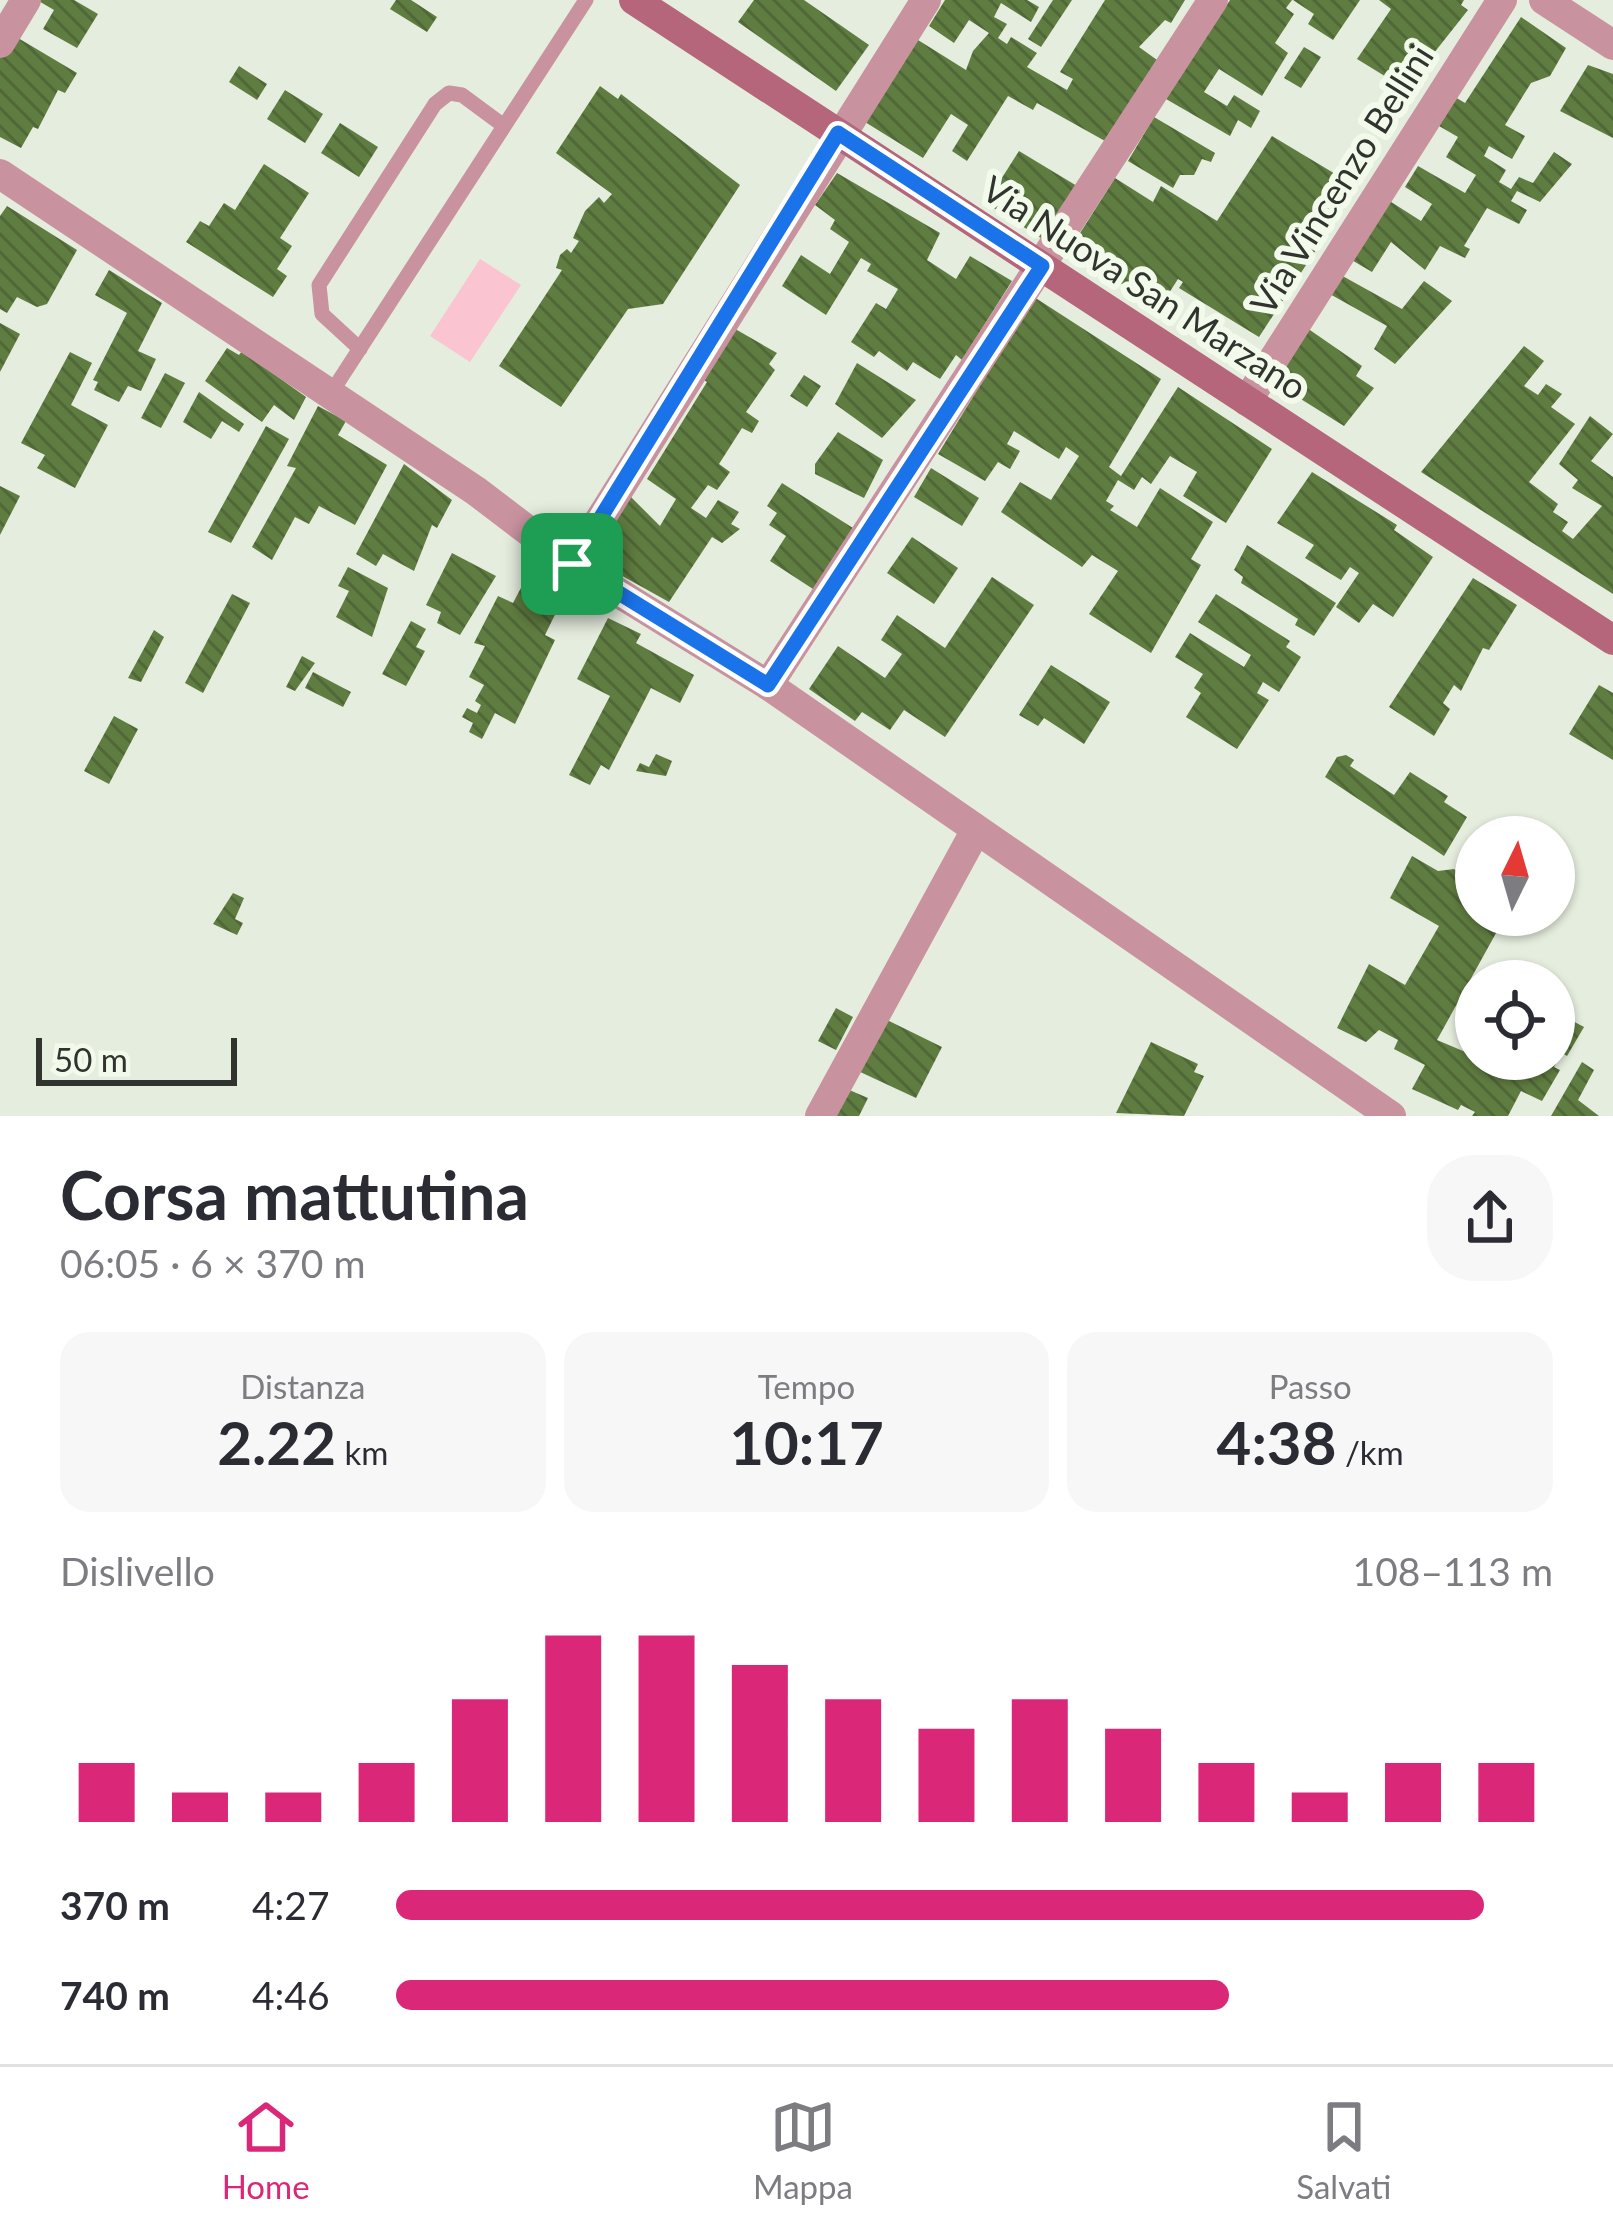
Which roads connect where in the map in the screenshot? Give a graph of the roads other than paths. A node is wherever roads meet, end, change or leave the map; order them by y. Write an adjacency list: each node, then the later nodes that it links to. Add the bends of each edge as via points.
1 (26, 0): 8 (street)
2 (586, 0): 10 (lane)
3 (634, 0): 11 (main road, Via Nuova San Marzano)
4 (926, 0): 11 (street)
5 (1213, 0): 13 (street)
6 (1502, 0): 16 (street, Via Vincenzo Bellini)
7 (1544, 0): 9 (street)
8 (0, 43)
9 (1613, 45)
10 (504, 126): 14 (lane); 14 (lane, via 462,94 435,104 319,285 322,314)
11 (838, 133): 13 (main road, Via Nuova San Marzano); 17 (street)
12 (0, 174): 15 (street)
13 (1042, 266): 16 (main road, Via Nuova San Marzano); 19 (street)
14 (360, 350): 15 (lane)
15 (332, 393): 17 (street)
16 (1247, 401): 18 (main road, Via Nuova San Marzano)
17 (572, 564): 19 (street)
18 (1613, 640)
19 (768, 685): 20 (street)
20 (976, 830): 21 (street); 22 (street)
21 (820, 1116)
22 (1391, 1116)

